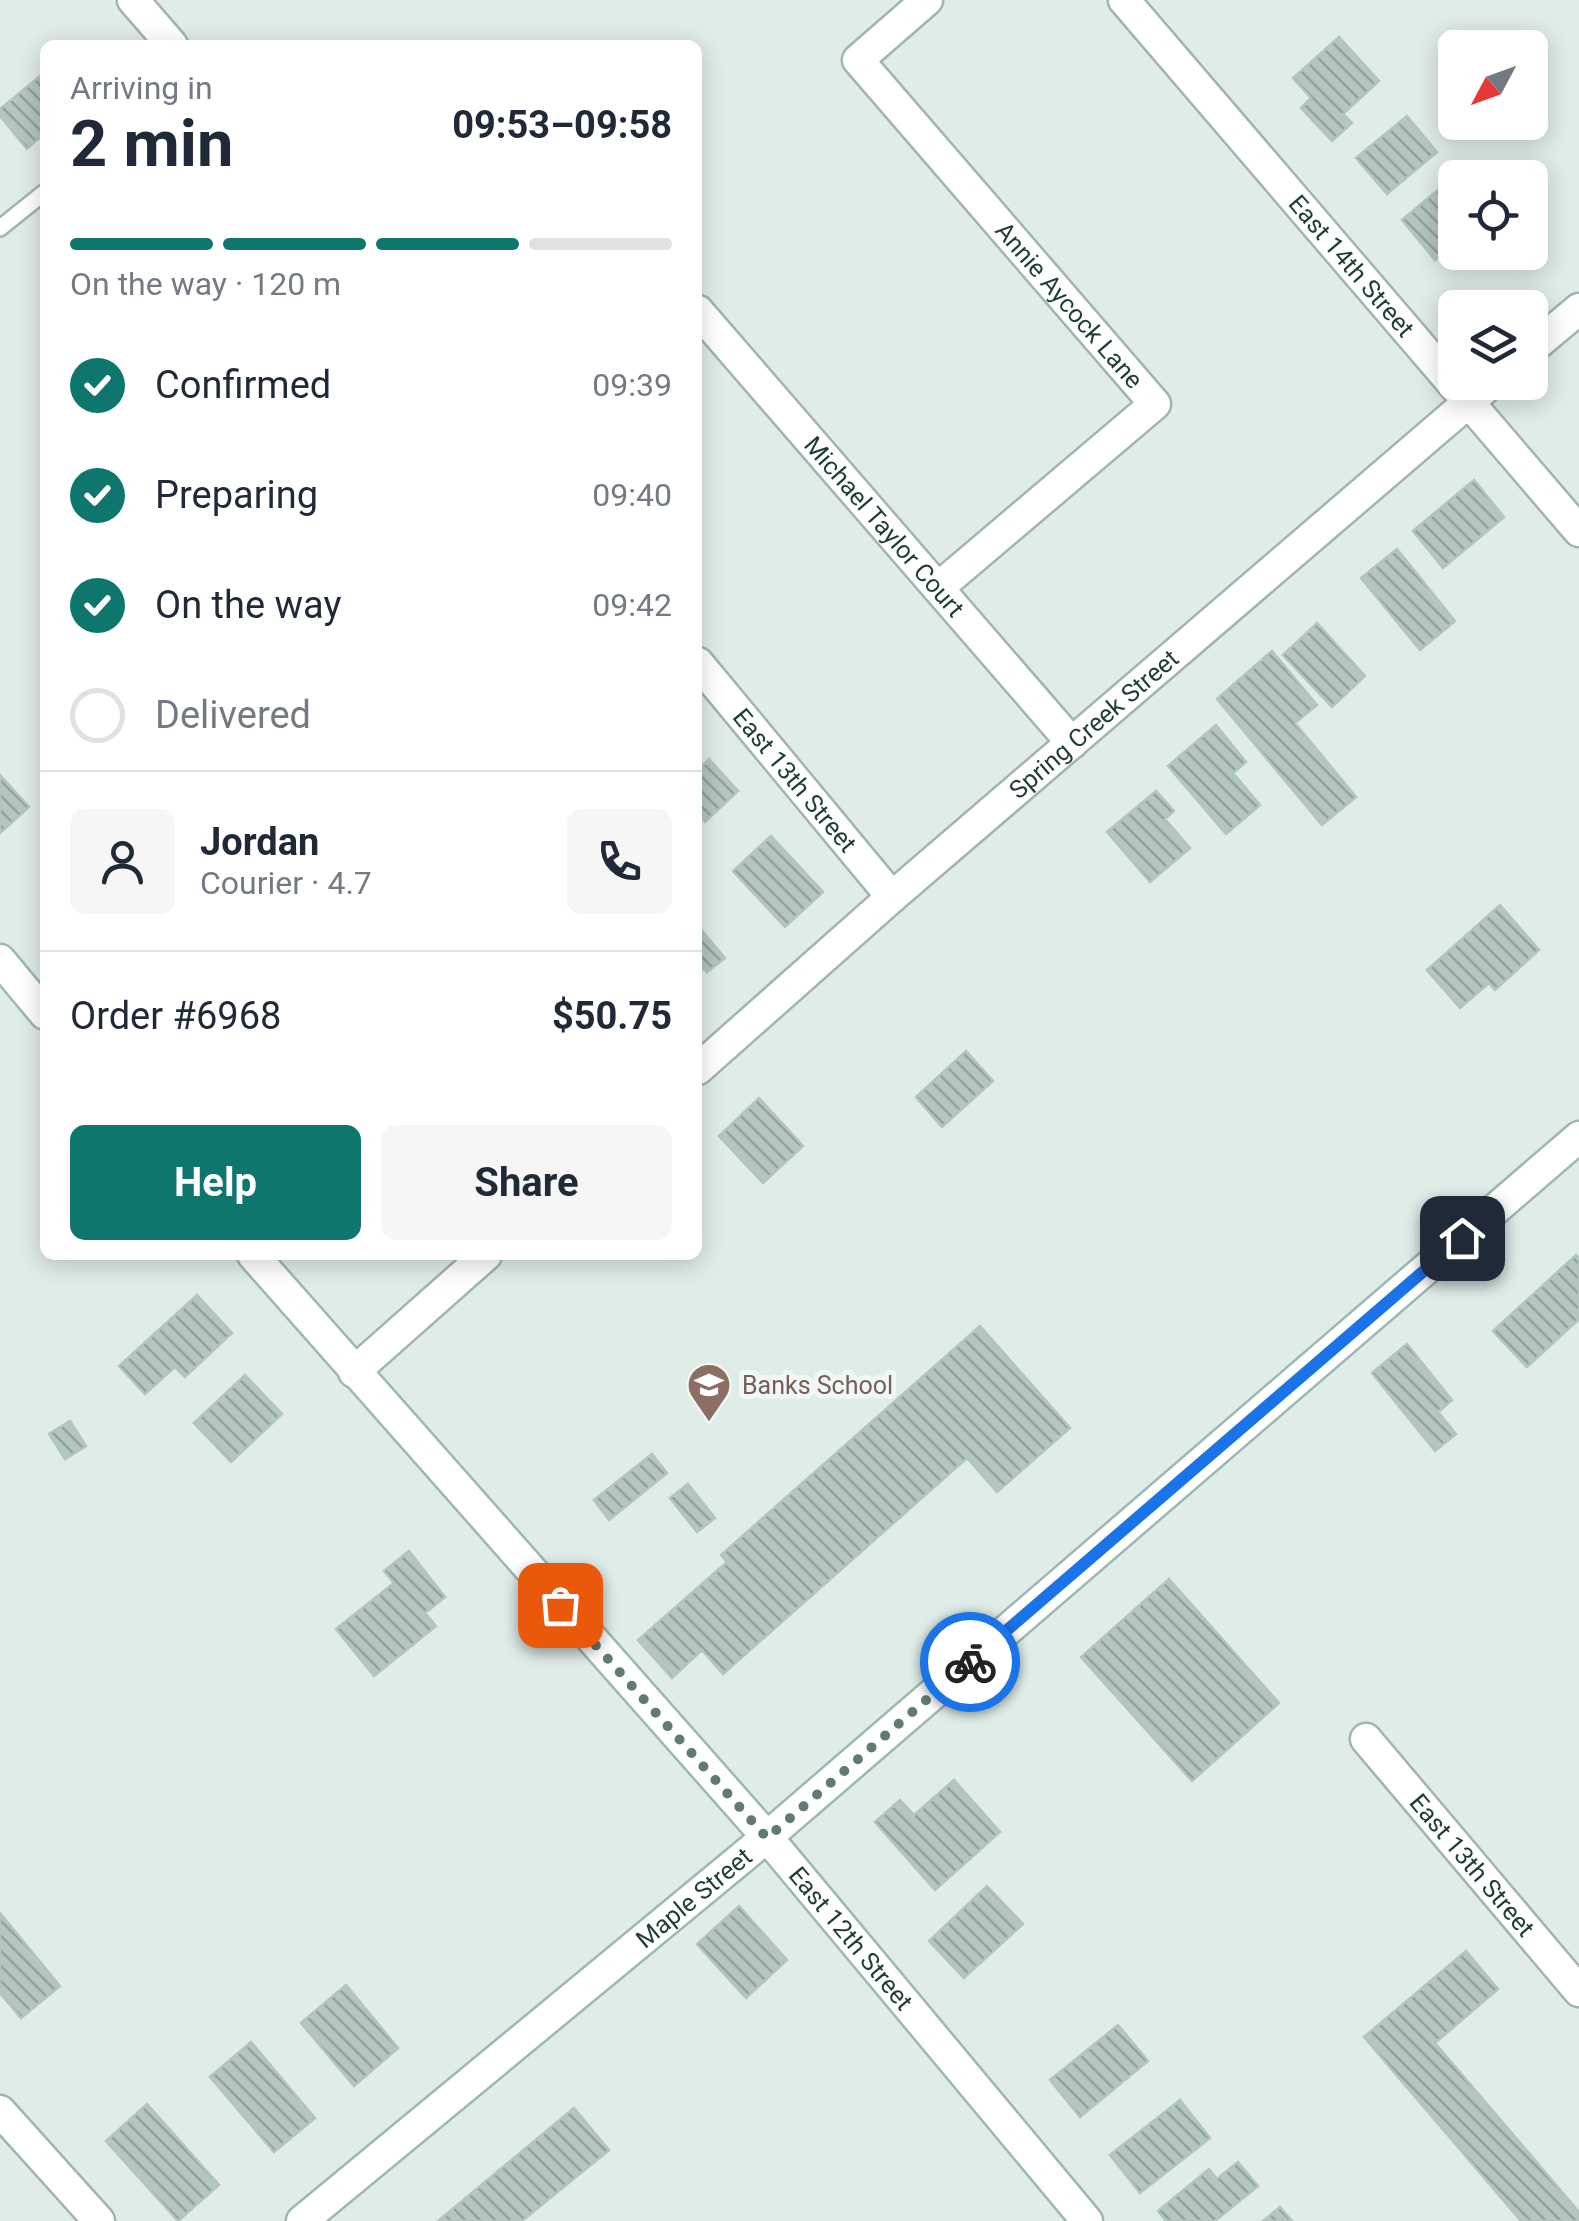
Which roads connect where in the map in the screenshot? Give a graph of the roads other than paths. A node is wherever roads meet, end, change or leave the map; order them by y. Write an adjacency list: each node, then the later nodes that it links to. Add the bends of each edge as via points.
1 (133, 0): 4 (street)
2 (927, 0): 13 (street, Annie Aycock Lane, via 858,60 1155,404)
3 (1124, 0): 11 (street, East 14th Street)
4 (168, 40)
5 (40, 196): 6 (lane)
6 (0, 228)
7 (1579, 308): 9 (street)
8 (702, 316): 13 (street, Michael Taylor Court)
9 (1548, 335)
10 (1472, 400): 11 (street, Spring Creek Street)
11 (1468, 404): 12 (street, East 14th Street); 15 (street, Spring Creek Street)
12 (1579, 532)
13 (938, 588): 15 (street, Michael Taylor Court)
14 (702, 669): 16 (street, East 13th Street)
15 (1072, 743): 16 (street, Spring Creek Street)
16 (892, 898): 19 (street, Spring Creek Street)
17 (0, 960): 18 (street)
18 (40, 1008)
19 (702, 1065)
20 (1579, 1137): 25 (street, Maple Street)
21 (257, 1260): 23 (street, East 12th Street)
22 (480, 1260): 23 (street)
23 (354, 1372): 25 (street, East 12th Street)
24 (1366, 1739): 26 (street, East 13th Street)
25 (767, 1838): 29 (street, Maple Street); 30 (street, East 12th Street)
26 (1579, 1991)
27 (0, 2111): 28 (street)
28 (99, 2221)
29 (302, 2221)
30 (1088, 2221)

